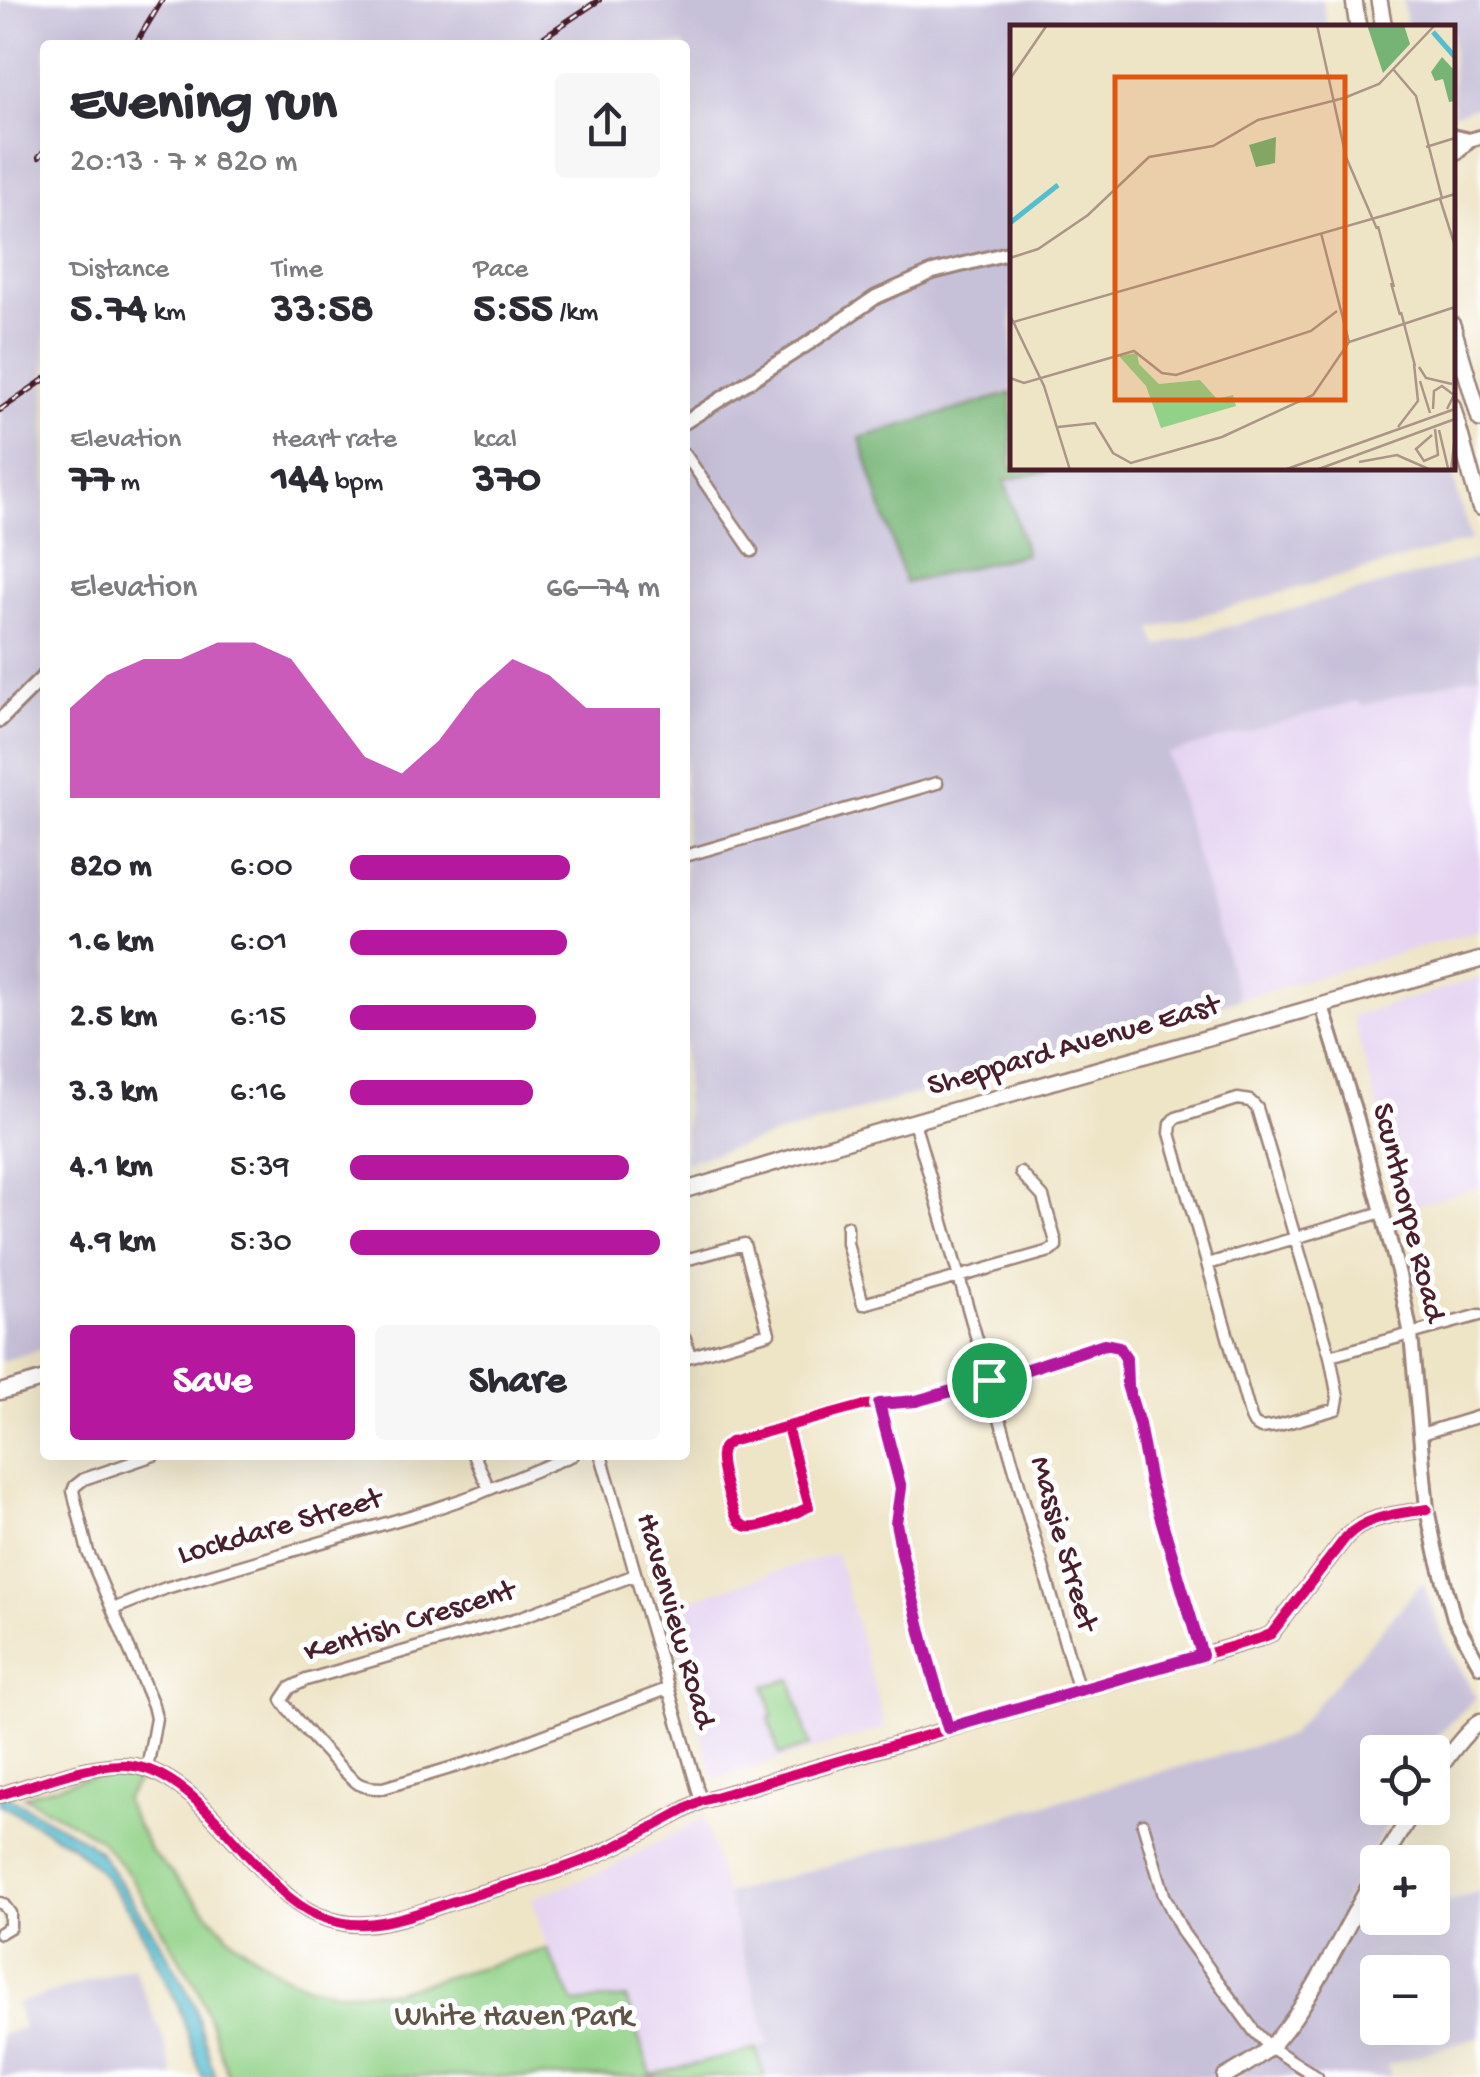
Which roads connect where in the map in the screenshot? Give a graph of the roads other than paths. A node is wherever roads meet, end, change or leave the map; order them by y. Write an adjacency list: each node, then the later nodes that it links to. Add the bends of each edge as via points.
1 (1354, 0): 3 (main road)
2 (1379, 0): 4 (main road)
3 (1358, 25)
4 (1383, 25)
5 (1010, 253): 8 (street, via 933,272 876,297)
6 (1455, 336): 9 (main road)
7 (1455, 417): 11 (main road)
8 (690, 419)
9 (1480, 419)
10 (690, 461): 12 (street)
11 (1480, 506)
12 (752, 550)
13 (40, 680): 14 (street)
14 (0, 720)
15 (937, 783): 16 (street)
16 (690, 855)
17 (1480, 960): 18 (main road, Sheppard Avenue East)
18 (1322, 1006): 19 (main road, Sheppard Avenue East); 22 (street, Scunthorpe Road)
19 (914, 1122): 21 (main road, Sheppard Avenue East); 27 (street, Massie Street)
20 (1022, 1174): 27 (street, via 1042,1197 1056,1248)
21 (690, 1189)
22 (1382, 1212): 24 (street); 29 (street, Scunthorpe Road)
23 (847, 1226): 27 (street, via 862,1304)
24 (1294, 1239): 26 (street); 26 (street, via 1257,1108 1238,1099 1171,1124); 31 (street)
25 (690, 1259): 30 (street, via 744,1244 769,1333)
26 (1208, 1264): 31 (street, via 1254,1424 1276,1426 1336,1409)
27 (958, 1276): 33 (street, Massie Street)
28 (1480, 1316): 29 (street)
29 (1411, 1335): 31 (street); 38 (street, Scunthorpe Road)
30 (690, 1356)
31 (1330, 1356)
32 (40, 1380): 34 (main road)
33 (989, 1380): 35 (street); 47 (street, via 1104,1344 1122,1351 1150,1482); 50 (street, Massie Street)
34 (0, 1392)
35 (879, 1404): 37 (street); 52 (street, via 901,1488 896,1523 903,1558)
36 (1480, 1416): 38 (street)
37 (787, 1427): 37 (street, via 724,1447 743,1526 808,1507)
38 (1421, 1434): 44 (street, Scunthorpe Road)
39 (139, 1460): 46 (street, via 84,1479 73,1497)
40 (476, 1460): 43 (street)
41 (561, 1460): 43 (street, Lockdare Street)
42 (601, 1460): 45 (street, Havenview Road)
43 (490, 1489): 46 (street, Lockdare Street)
44 (1427, 1509): 47 (street, via 1358,1526 1271,1634); 48 (street, Scunthorpe Road, via 1454,1618)
45 (635, 1575): 49 (street, Havenview Road); 49 (street, Kentish Crescent, via 518,1618 306,1680 282,1700 350,1778 383,1788)
46 (113, 1609): 54 (street, via 156,1718)
47 (1202, 1655): 50 (street)
48 (1480, 1666)
49 (668, 1689): 56 (street, Havenview Road)
50 (1079, 1691): 52 (street)
51 (1480, 1722): 53 (main road)
52 (948, 1728): 56 (street)
53 (1450, 1753)
54 (147, 1768): 55 (street, via 110,1766); 56 (street, via 186,1793 302,1908 350,1924 388,1920 572,1865)
55 (6, 1793)
56 (700, 1801)
57 (1143, 1824): 61 (street, via 1176,1921)
58 (1360, 1902): 61 (main road, via 1297,2013)
59 (0, 1903): 60 (street, via 10,1913 10,1926)
60 (0, 1933)
61 (1270, 2047): 62 (main road); 63 (street)
62 (1225, 2077)
63 (1317, 2077)

